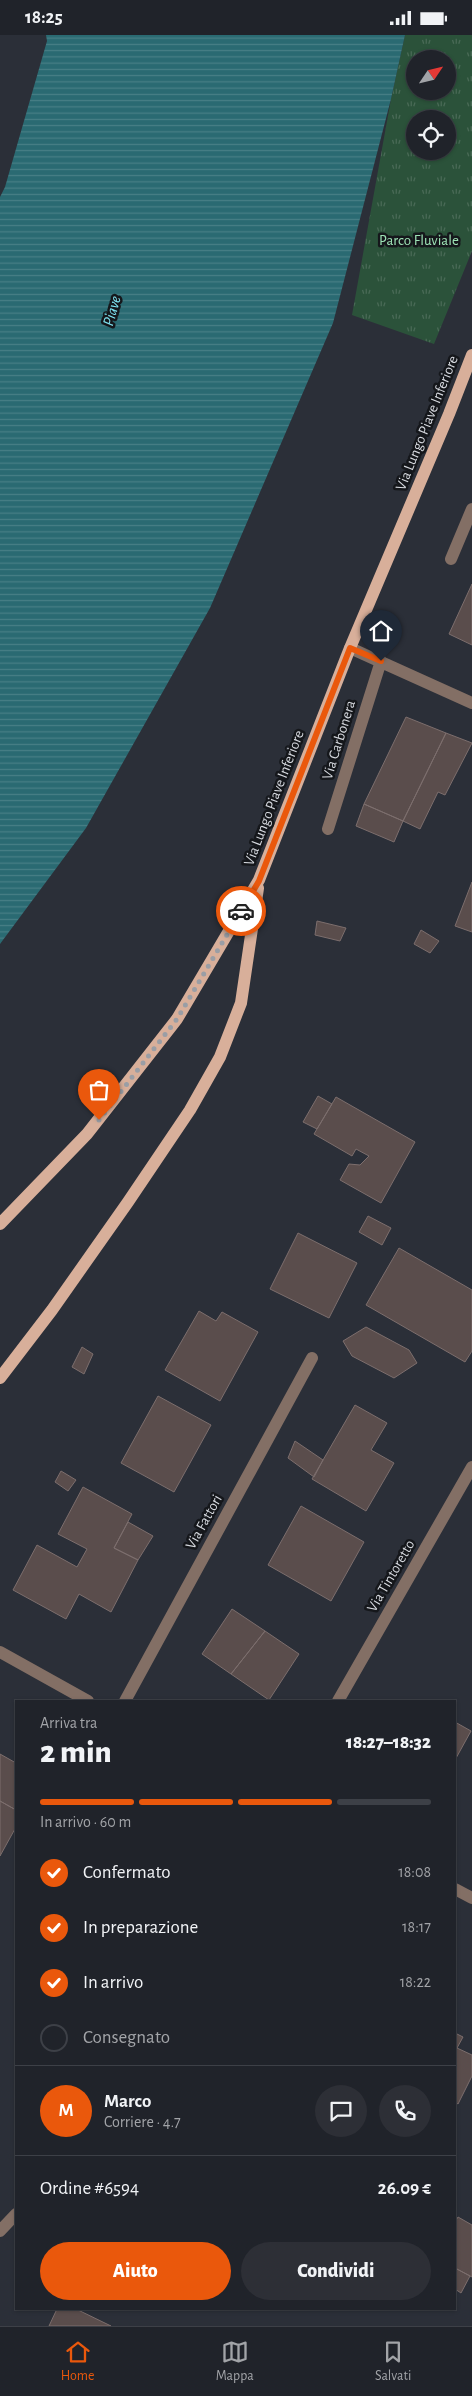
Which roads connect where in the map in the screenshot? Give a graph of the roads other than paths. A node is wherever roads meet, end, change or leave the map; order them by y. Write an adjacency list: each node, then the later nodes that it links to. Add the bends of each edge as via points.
1 (472, 355): 4 (main road, Via Lungo Piave Inferiore)
2 (472, 509): 3 (street)
3 (451, 559)
4 (350, 648): 5 (street); 8 (main road, Via Lungo Piave Inferiore)
5 (381, 661): 6 (street); 7 (street, Via Carbonera)
6 (472, 703)
7 (328, 829)
8 (259, 881): 9 (main road, Via Lungo Piave Inferiore, via 177,1019 88,1134); 11 (main road, via 241,1003 220,1057 190,1110 128,1202)
9 (0, 1224)
10 (312, 1358): 15 (street, Via Fattori)
11 (0, 1378)
12 (472, 1467): 16 (street, Via Tintoretto)
13 (0, 1652): 14 (street)
14 (86, 1700)
15 (126, 1700)
16 (339, 1700)
17 (456, 1890): 18 (street)
18 (472, 1898)
19 (15, 2215): 20 (street)
20 (0, 2231)

